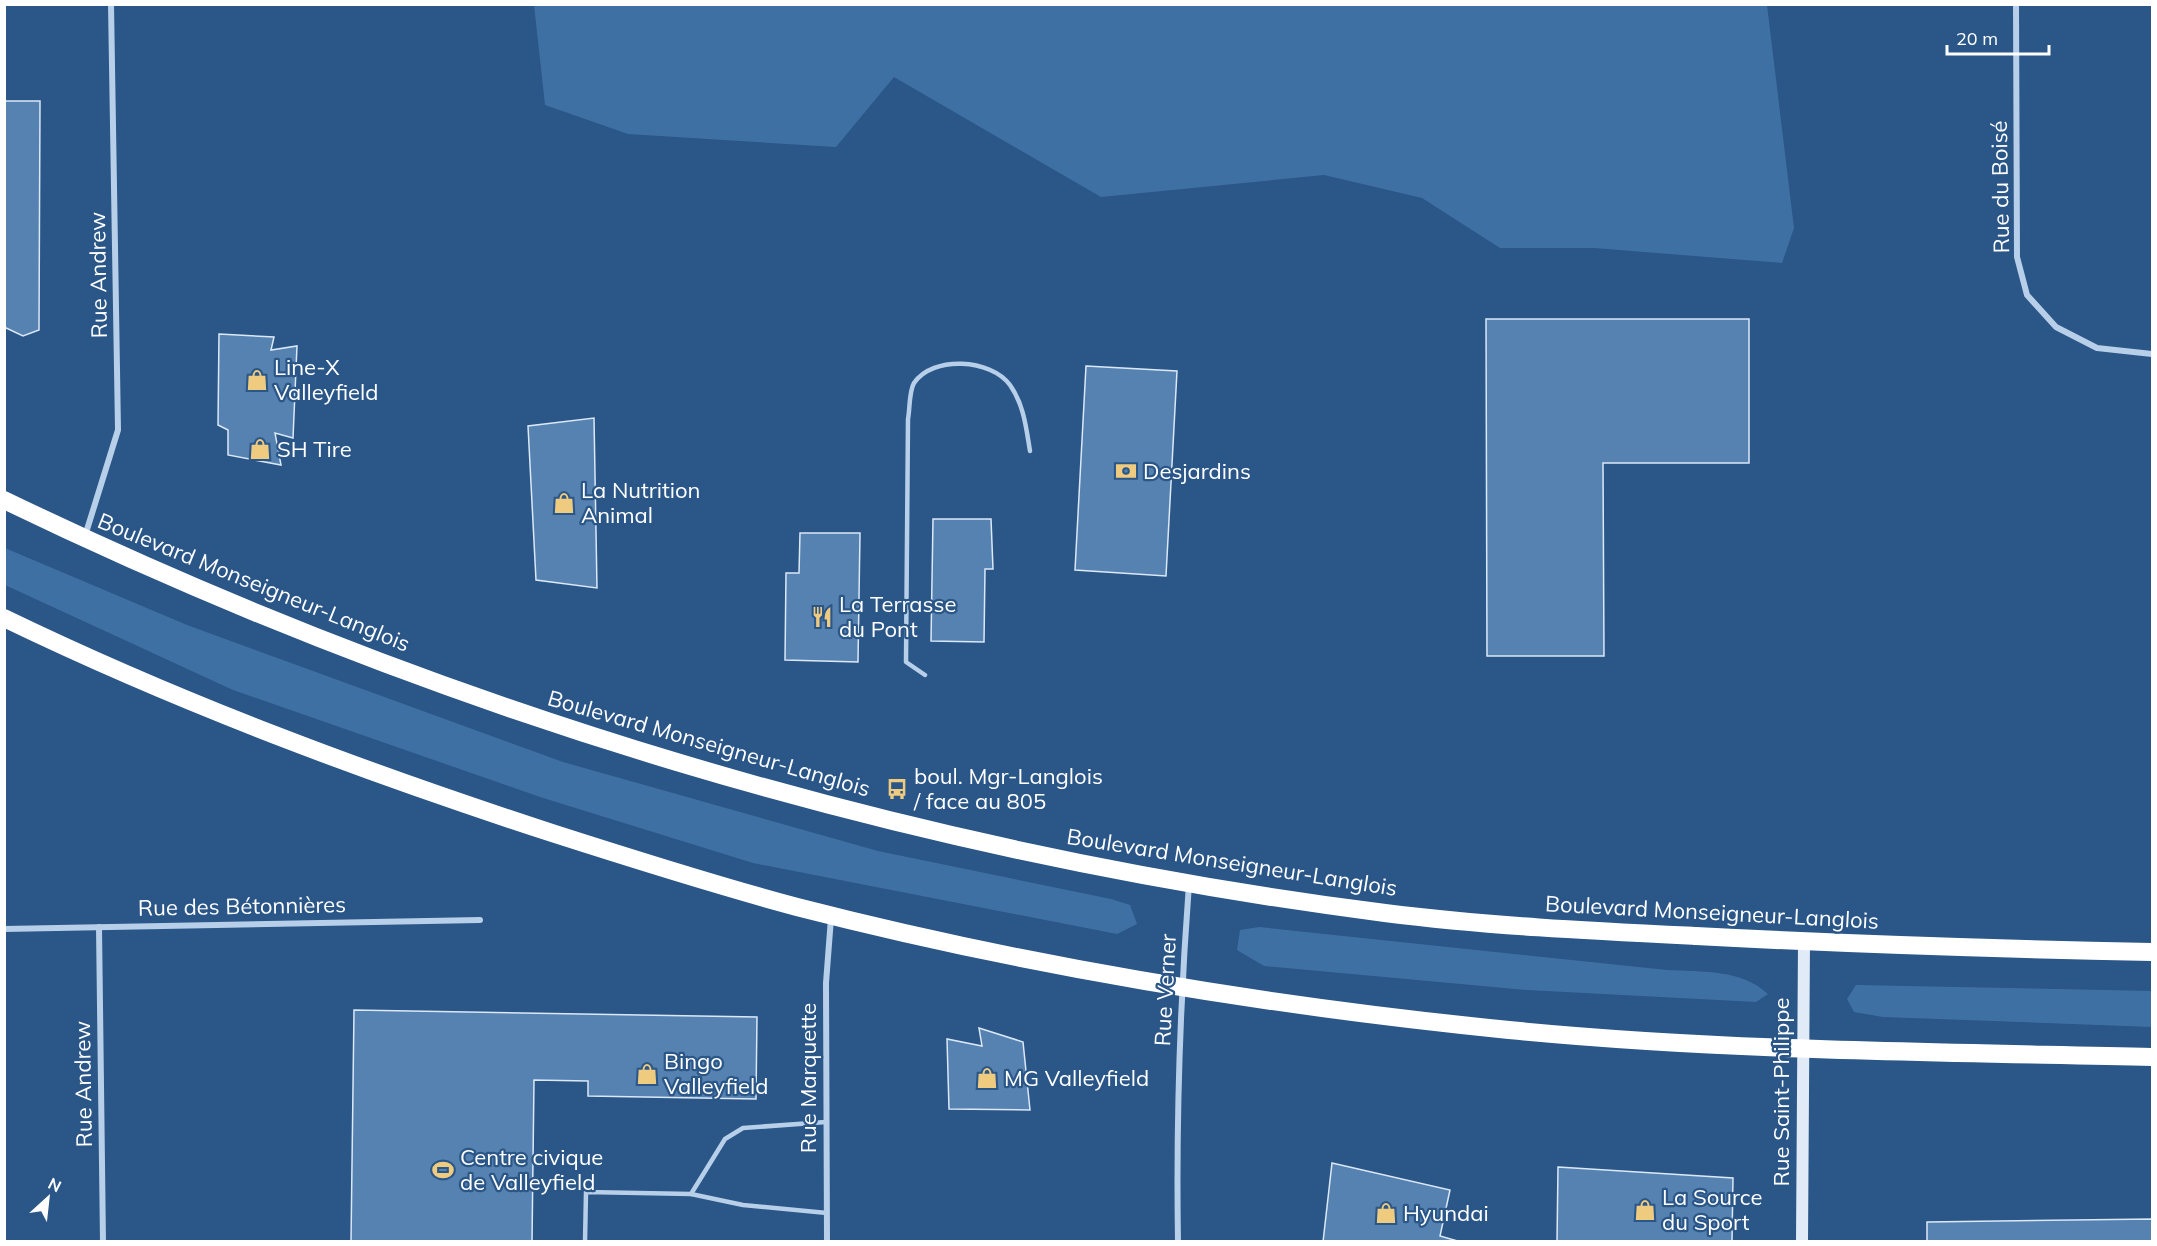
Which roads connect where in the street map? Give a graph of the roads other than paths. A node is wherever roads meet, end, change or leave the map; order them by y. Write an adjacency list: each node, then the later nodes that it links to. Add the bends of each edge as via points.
1 (111, 4): 6 (street, Rue Andrew, via 118,430)
2 (2016, 4): 3 (street, Rue du Boisé, via 2018,257 2027,295 2056,327 2097,348)
3 (2152, 354)
4 (1030, 451): 8 (lane, via 1022,404 1008,382 986,369 958,364 932,367 914,384 908,419 906,662)
5 (4, 500): 6 (highway, Boulevard Monseigneur-Langlois)
6 (84, 539): 9 (highway, Boulevard Monseigneur-Langlois, via 352,650 616,744 863,813)
7 (4, 618): 10 (highway, via 179,698 383,777 603,850)
8 (925, 675)
9 (1189, 883): 14 (highway, Boulevard Monseigneur-Langlois, via 1391,914); 16 (street, Rue Verner)
10 (831, 915): 16 (highway, via 988,951); 19 (street, Rue Marquette, via 826,982)
11 (480, 920): 12 (street, Rue des Bétonnières)
12 (99, 927): 13 (street, Rue des Bétonnières); 22 (street, Rue Andrew)
13 (4, 929)
14 (1804, 942): 15 (highway, Boulevard Monseigneur-Langlois); 17 (street, Rue Saint-Philippe)
15 (2152, 952)
16 (1181, 986): 17 (highway, via 1512,1030); 25 (street, Rue Verner, via 1176,1119)
17 (1802, 1047): 18 (highway); 26 (street, Rue Saint-Philippe)
18 (2152, 1057)
19 (826, 1122): 20 (lane, via 743,1128 725,1139); 21 (street, Rue Marquette)
20 (691, 1194): 21 (lane, via 743,1205); 23 (lane, via 586,1192)
21 (827, 1213): 24 (street, Rue Marquette)
22 (103, 1242)
23 (585, 1242)
24 (827, 1242)
25 (1178, 1242)
26 (1802, 1242)

